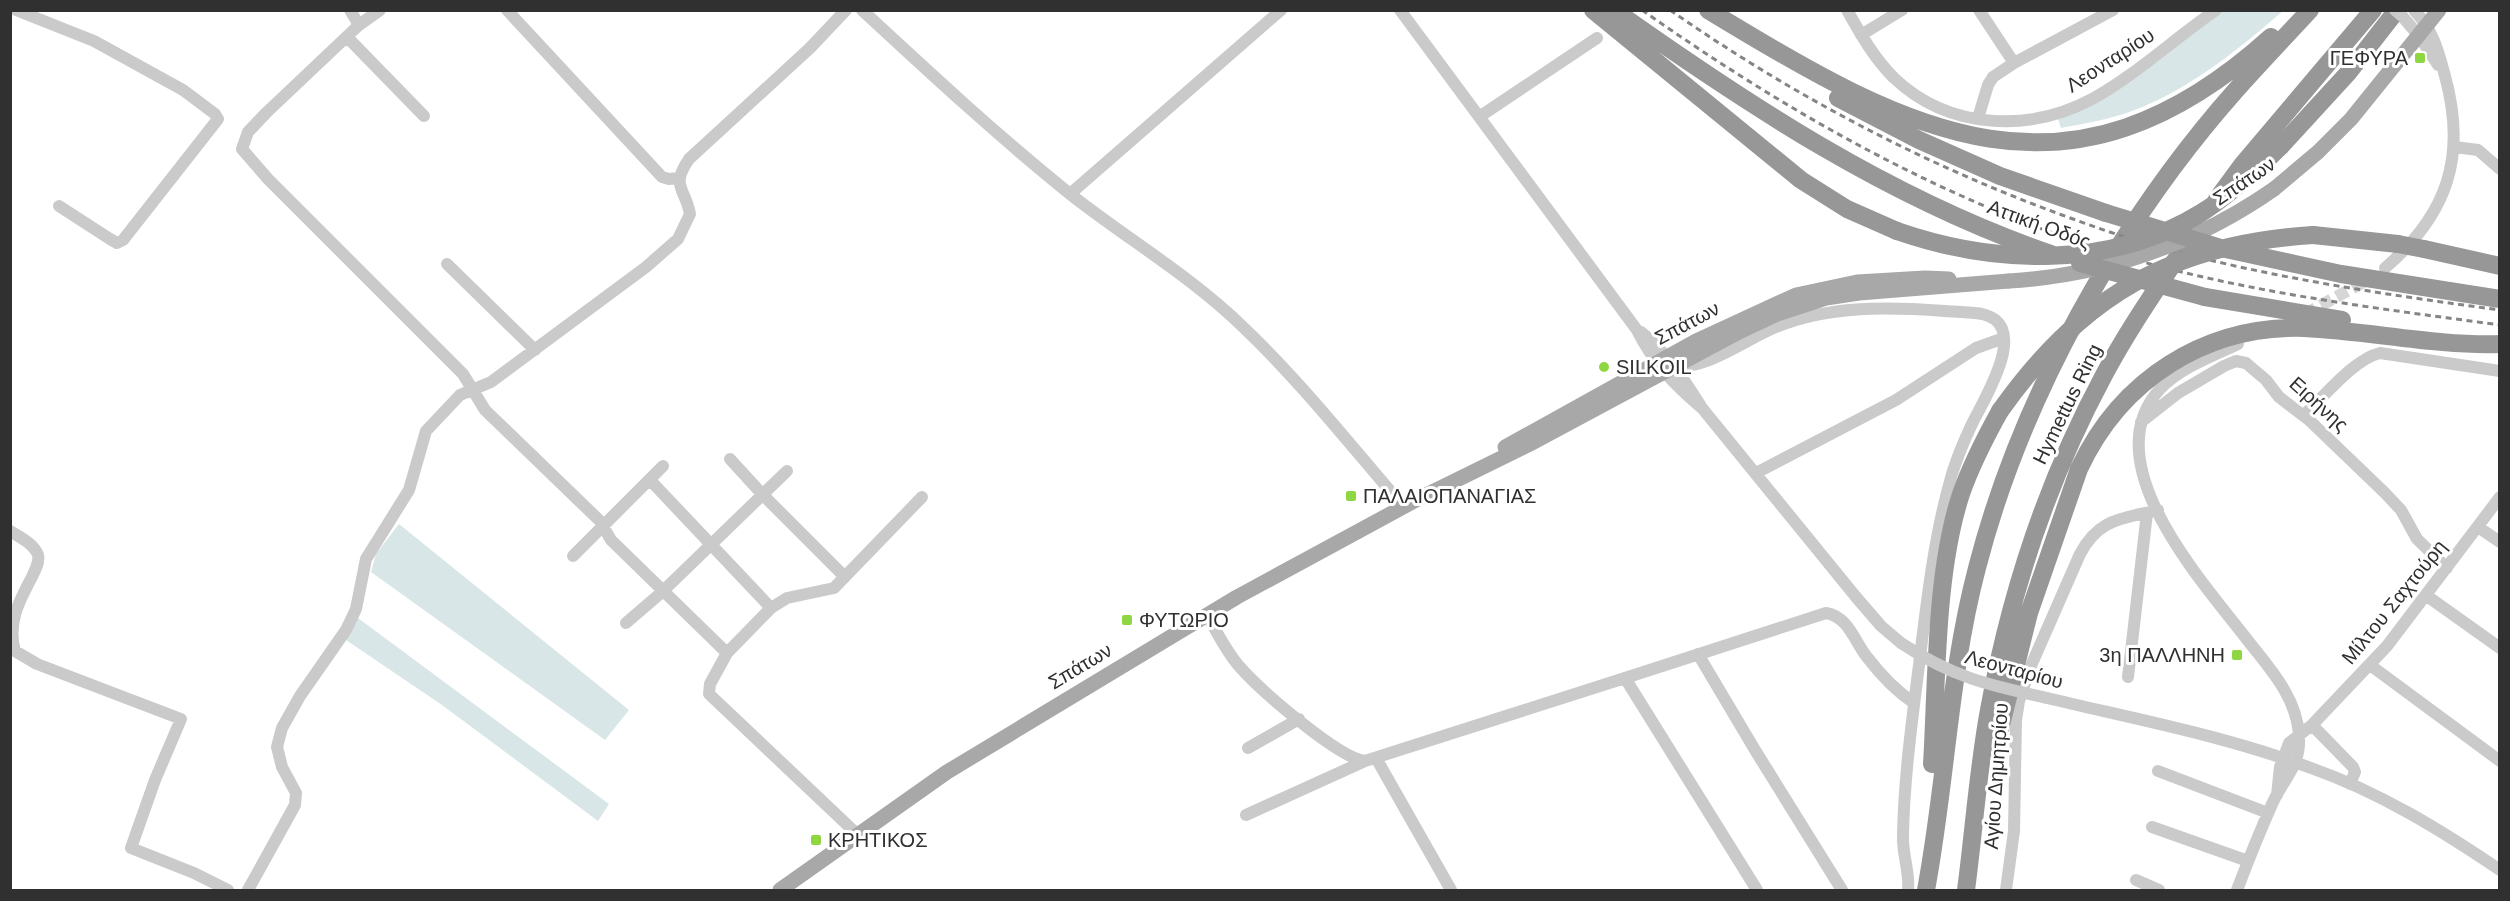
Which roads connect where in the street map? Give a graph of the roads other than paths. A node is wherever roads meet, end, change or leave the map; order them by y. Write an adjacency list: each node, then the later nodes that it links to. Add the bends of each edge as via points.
1 (16, 10): 38 (street, via 103,46 183,90 218,119 123,240 117,243)
2 (350, 10): 25 (street)
3 (380, 10): 25 (street)
4 (507, 10): 36 (street, via 662,177)
5 (846, 10): 36 (street, via 689,159)
6 (862, 10): 37 (street)
7 (1281, 10): 37 (street)
8 (1400, 10): 32 (street, Λεονταρίου)
9 (1593, 10): 23 (highway, bridge, via 1801,180 1847,209 1897,231 1946,246 2004,255 2051,256 2151,237 2201,213 2232,191 2281,146)
10 (1614, 10): 44 (highway, Αττική Οδός, bridge, via 1756,108 1858,169 1983,228 2080,263 2205,297)
11 (1694, 10): 42 (highway, Αττική Οδός, bridge, via 1804,79 1919,140 2000,176 2218,247 2341,274)
12 (1708, 10): 18 (highway, via 1808,69 1901,114 1970,136 2039,143 2103,135 2160,113 2241,64)
13 (1847, 10): 27 (street, Λεονταρίου)
14 (1902, 10): 27 (street)
15 (1979, 10): 30 (street)
16 (2113, 10): 24 (street)
17 (2216, 10): 33 (street, Λεονταρίου, via 2117,83 2072,109 2014,123)
18 (2299, 10)
19 (2310, 10): 108 (highway, Hymettus Ring, via 2235,91 2144,210 2086,301 2048,377 1990,520 1976,570 1958,658 1934,851)
20 (2373, 10): 98 (highway, Hymettus Ring, via 2242,165 2196,229 2121,345 2080,423 2036,532 2003,648 1989,710)
21 (2414, 10): 26 (street)
22 (2439, 10): 26 (main road, Σπάτων)
23 (2398, 12): 26 (street)
24 (2091, 15): 30 (street)
25 (360, 25): 28 (street)
26 (2423, 31): 34 (street, via 2445,76); 47 (main road, Σπάτων, bridge, via 2335,137 2274,189 2208,230 2141,257 2067,276 1826,298 1777,314)
27 (1861, 35): 33 (street, Λεονταρίου, via 1906,88 1943,109)
28 (347, 37): 31 (street); 49 (street, via 248,132 242,149)
29 (1597, 38): 32 (street)
30 (2014, 63): 33 (street, via 1993,77)
31 (424, 116)
32 (1479, 117): 47 (street, Λεονταρίου)
33 (1978, 118)
34 (2455, 147): 35 (street, via 2478,150); 41 (street, via 2447,180 2431,215 2404,252)
35 (2499, 169)
36 (678, 178): 46 (street, via 690,214 678,239)
37 (1070, 194): 60 (street, via 1244,327)
38 (59, 206)
39 (447, 264): 46 (street)
40 (2499, 266): 108 (highway, bridge, via 2398,244 2313,235 2235,245 2190,257 2112,296 2082,318 2027,373 1976,454 1950,538 1942,603)
41 (2385, 268)
42 (2499, 299)
43 (2004, 338): 47 (street, via 1995,321 1983,314 1906,308 1846,310 1797,319 1700,364 1685,368); 55 (street, via 1976,348 1896,400); 81 (street, via 2000,367 1959,456 1941,512)
44 (2499, 343): 98 (highway, via 2458,344 2332,330 2256,331 2221,339 2178,357 2124,401 2085,457 2049,551 2013,671)
45 (2238, 344): 51 (street, via 2166,383 2150,401)
46 (535, 350): 49 (street)
47 (1665, 364): 55 (street, Λεονταρίου, via 1684,380); 60 (main road, Σπάτων, via 1525,434)
48 (2499, 371): 50 (street, via 2392,354 2369,356)
49 (475, 390): 62 (street, via 485,410); 102 (street, via 460,395 426,431 409,490 366,559 356,609 346,630 282,728 277,747 282,767 296,793 295,805)
50 (2304, 415): 51 (street, Ειρήνης, via 2279,397 2254,369 2239,361 2178,393); 68 (street, Ειρήνης, via 2395,503 2416,539)
51 (2140, 422): 61 (street, via 2139,460)
52 (730, 459): 57 (street)
53 (663, 466): 56 (street)
54 (787, 471): 57 (street)
55 (1756, 473): 86 (street, Λεονταρίου, bridge, via 1881,626 1901,643 1950,672)
56 (650, 480): 62 (street); 66 (street)
57 (762, 494): 66 (street); 69 (street)
58 (2499, 497): 63 (street, Μίλτου Σαχτούρη)
59 (922, 498): 69 (street)
60 (1410, 503): 73 (main road, Σπάτων)
61 (2152, 511): 79 (street); 84 (street, via 2284,688); 110 (street, Αγίου Δημητρίου, via 2108,524 2091,535 2026,679 2017,710 2014,831)
62 (603, 527): 67 (street); 70 (street)
63 (2478, 527): 65 (street); 68 (street, Μίλτου Σαχτούρη)
64 (10, 531): 101 (street, via 37,553 39,564 12,622 15,651 37,664 181,719 131,848 195,873)
65 (2499, 542)
66 (710, 544): 70 (street); 72 (street)
67 (573, 556)
68 (2447, 568): 71 (street, Μίλτου Σαχτούρη)
69 (845, 577): 72 (street, via 834,588 787,598)
70 (662, 592): 74 (street); 76 (street)
71 (2427, 596): 75 (street); 78 (street, Μίλτου Σαχτούρη)
72 (771, 608): 76 (street)
73 (1207, 615): 82 (street, via 1238,666); 96 (main road, Σπάτων, via 947,771)
74 (626, 623)
75 (2499, 648)
76 (728, 653): 96 (street, via 713,678 709,694)
77 (1698, 654): 80 (street); 81 (street, via 1831,614 1846,624 1866,656 1902,695); 106 (street)
78 (2370, 665): 83 (street, Μίλτου Σαχτούρη); 88 (street)
79 (2128, 677)
80 (1625, 678): 87 (street); 105 (street)
81 (1914, 702): 107 (street, via 1903,834)
82 (1299, 719): 85 (street); 87 (street, via 1351,757)
83 (2312, 725): 84 (street, Μίλτου Σαχτούρη); 91 (street, via 2353,766)
84 (2300, 737): 86 (street, via 2289,743); 89 (street)
85 (1248, 748)
86 (2282, 757): 89 (street, Λεονταρίου); 92 (street)
87 (1371, 759): 94 (street); 104 (street)
88 (2499, 761)
89 (2296, 762): 91 (street, Λεονταρίου); 92 (street)
90 (2158, 771): 93 (street)
91 (2350, 784): 99 (street, Λεονταρίου, via 2414,816)
92 (2277, 795): 93 (street)
93 (2268, 813): 97 (street)
94 (1246, 815)
95 (2152, 827): 97 (street)
96 (858, 835): 103 (main road, Σπάτων)
97 (2248, 861): 112 (street)
98 (1969, 865): 109 (highway, Hymettus Ring)
99 (2499, 870)
100 (2136, 880): 111 (street)
101 (228, 891)
102 (248, 891)
103 (780, 891)
104 (1451, 891)
105 (1757, 891)
106 (1842, 891)
107 (1908, 891)
108 (1924, 891)
109 (1966, 891)
110 (2006, 891)
111 (2159, 891)
112 (2237, 891)

